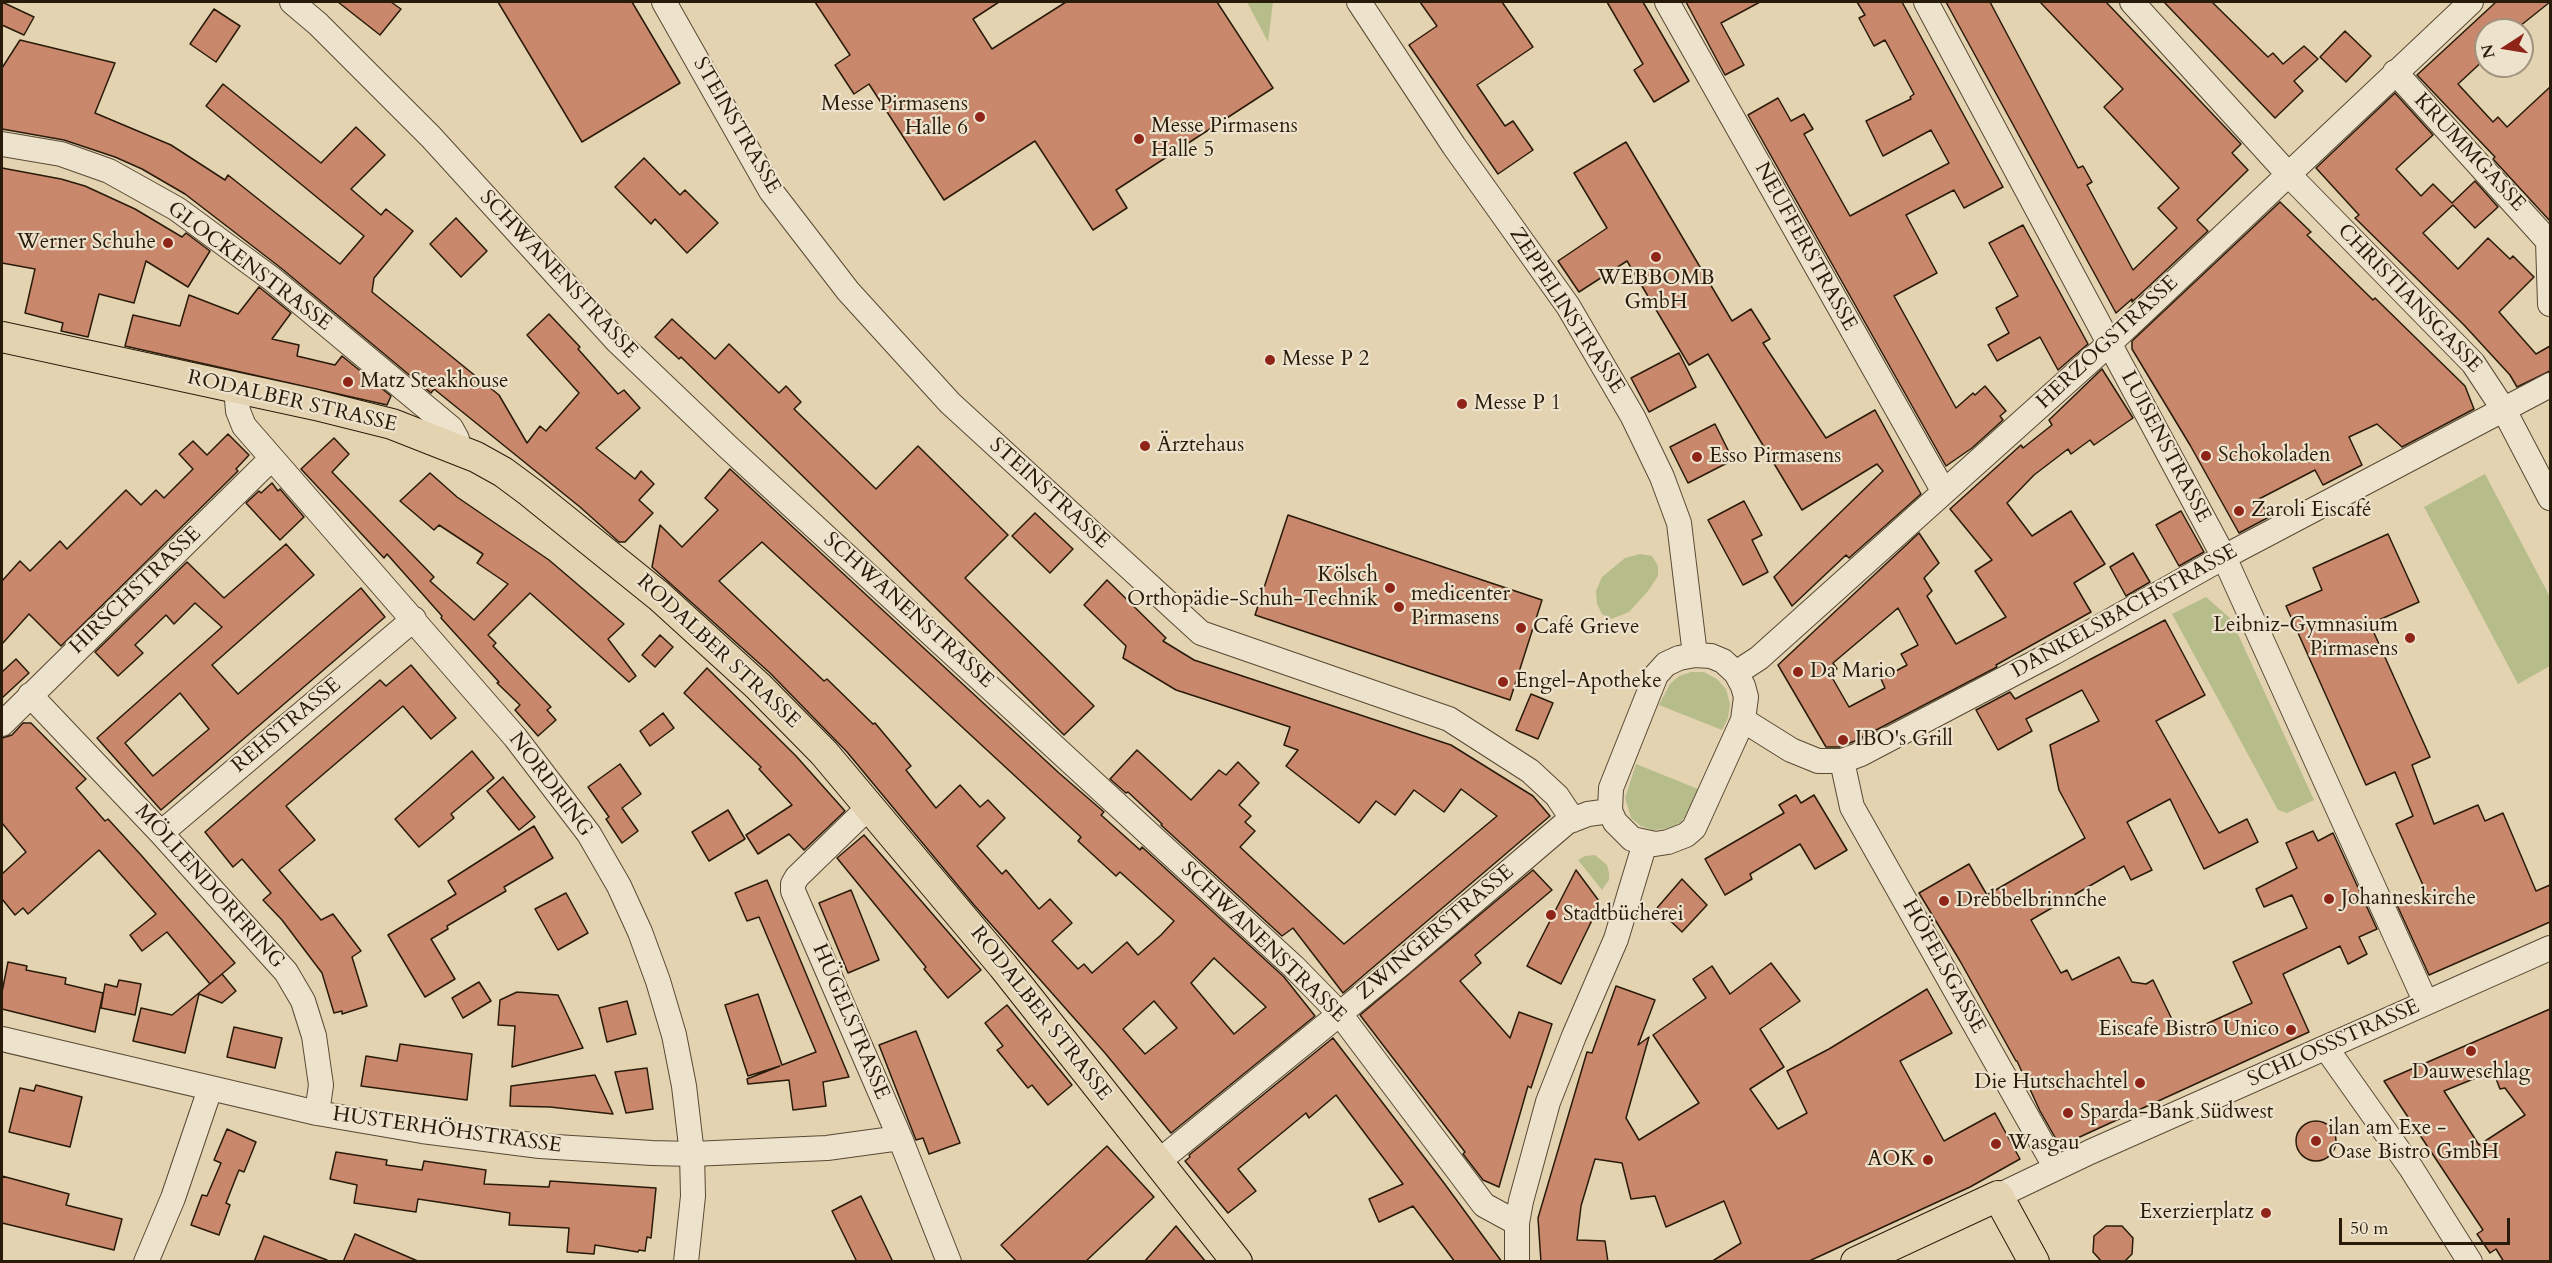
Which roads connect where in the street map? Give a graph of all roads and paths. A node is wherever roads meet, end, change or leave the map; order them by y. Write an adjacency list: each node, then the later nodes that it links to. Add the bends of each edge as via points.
1 (292, 2): 36 (street, SCHWANENSTRASSE, via 431,137 616,340 1294,967)
2 (664, 2): 31 (street, STEINSTRASSE, via 771,191 848,291 950,403 1201,633 1449,719 1530,771 1557,796)
3 (1359, 2): 23 (street, ZEPPELINSTRASSE, via 1454,146 1568,306 1633,417 1679,523)
4 (1667, 2): 19 (street, NEUFFERSTRASSE)
5 (1926, 2): 13 (street, LUISENSTRASSE)
6 (2132, 2): 10 (street, CHRISTIANSGASSE)
7 (2471, 2): 8 (street, HERZOGSTRASSE)
8 (2395, 72): 10 (street, HERZOGSTRASSE); 11 (street, KRUMMGASSE, via 2548,241)
9 (2, 144): 17 (street, GLOCKENSTRASSE, via 61,154 109,171 177,210 272,279 451,428)
10 (2287, 173): 13 (street, HERZOGSTRASSE); 16 (street, CHRISTIANSGASSE, via 2473,363)
11 (2550, 304)
12 (2, 337): 15 (main road, RODALBER STRASSE)
13 (2109, 343): 19 (street, HERZOGSTRASSE); 21 (street, LUISENSTRASSE)
14 (2550, 385): 16 (street, DANKELSBACHSTRASSE)
15 (236, 388): 17 (main road, RODALBER STRASSE, via 392,424); 18 (street, NORDRING, via 244,426)
16 (2504, 410): 20 (street, CHRISTIANSGASSE); 21 (street, DANKELSBACHSTRASSE)
17 (458, 449): 29 (main road, RODALBER STRASSE, via 512,479 659,596 794,722)
18 (271, 459): 22 (street, NORDRING); 25 (street, HIRSCHSTRASSE)
19 (1944, 492): 24 (street, HERZOGSTRASSE, via 1759,658)
20 (2550, 498)
21 (2224, 557): 28 (street, DANKELSBACHSTRASSE, via 2053,653); 35 (street, LUISENSTRASSE)
22 (414, 619): 32 (street, REHSTRASSE); 42 (street, NORDRING, via 552,783 589,834 619,886 640,932 674,1035)
23 (1695, 655): 24 (street, via 1723,661); 30 (street, via 1672,661 1656,675 1611,788)
24 (1736, 673): 26 (street, via 1746,697)
25 (30, 695): 27 (street, HIRSCHSTRASSE); 32 (street, MÖLLENDORFRING)
26 (1743, 720): 28 (street, DANKELSBACHSTRASSE, via 1791,750 1818,761); 33 (street, via 1694,828 1686,836 1668,842)
27 (2, 724)
28 (1842, 761): 44 (street, HÖFELSGASSE, via 1852,807)
29 (869, 807): 41 (street, HÜGELSTRASSE, via 797,877 793,891); 43 (main road, RODALBER STRASSE, via 974,930)
30 (1610, 811): 31 (street, ZWINGERSTRASSE); 33 (street, via 1622,831)
31 (1573, 820): 36 (street, ZWINGERSTRASSE)
32 (161, 833): 40 (street, MÖLLENDORFRING, via 286,972 303,1001 318,1060 321,1085)
33 (1644, 843): 46 (street, via 1616,939 1548,1102)
34 (2550, 948): 35 (street, SCHLOSSSTRASSE)
35 (2426, 1003): 38 (street, SCHLOSSSTRASSE)
36 (1340, 1014): 43 (street, ZWINGERSTRASSE); 46 (street, SCHWANENSTRASSE, via 1484,1205)
37 (2, 1039): 39 (street, HUSTERHÖHSTRASSE)
38 (2326, 1048): 44 (street, SCHLOSSSTRASSE); 54 (street, via 2411,1168)
39 (210, 1089): 40 (street, HUSTERHÖHSTRASSE); 47 (street, via 173,1198)
40 (317, 1113): 42 (street, HUSTERHÖHSTRASSE, via 540,1146)
41 (900, 1138): 42 (street, HUSTERHÖHSTRASSE, via 827,1148); 49 (street, HÜGELSTRASSE)
42 (692, 1154): 48 (street, NORDRING, via 693,1196)
43 (1158, 1162): 50 (main road, RODALBER STRASSE)
44 (2056, 1168): 45 (street, SCHLOSSSTRASSE)
45 (1998, 1196): 52 (main road, SCHLOSSSTRASSE); 53 (main road)
46 (1516, 1223): 51 (street)
47 (146, 1262)
48 (686, 1262)
49 (949, 1262)
50 (1237, 1262)
51 (1517, 1262)
52 (1857, 1262)
53 (2034, 1262)
54 (2470, 1262)

